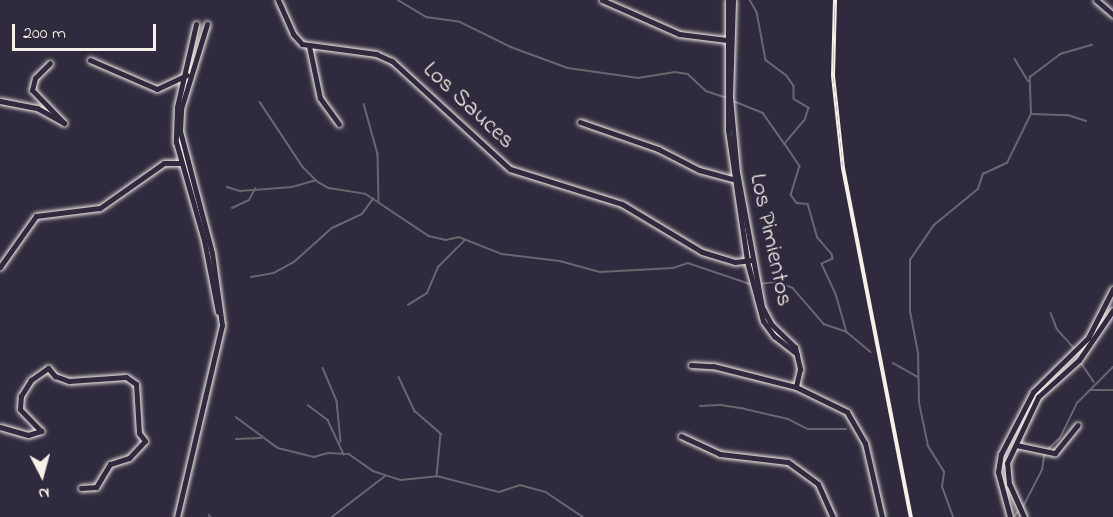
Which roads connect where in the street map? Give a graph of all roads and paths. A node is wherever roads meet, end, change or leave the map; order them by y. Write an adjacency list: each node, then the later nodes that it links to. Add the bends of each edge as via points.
1 (278, 0): 10 (street, via 293,34)
2 (602, 0): 9 (street, via 679,34)
3 (728, 0): 9 (street, Los Pimientos)
4 (733, 0): 9 (street, Los Pimientos)
5 (1096, 0): 6 (street)
6 (1113, 15)
7 (196, 24): 13 (street)
8 (207, 24): 33 (street, via 181,109 180,131 212,253 222,325)
9 (729, 40): 18 (street, Los Pimientos); 19 (street, Los Pimientos, via 734,150)
10 (309, 46): 16 (street, via 320,98); 19 (street, Los Sauces, via 384,57 422,84 510,169 622,204 702,252 735,262)
11 (90, 60): 13 (street, via 157,88)
12 (50, 63): 14 (street, via 34,78 32,90 64,123 37,108)
13 (187, 75): 17 (street, via 175,120)
14 (0, 101)
15 (580, 122): 18 (street, via 658,149 699,170)
16 (339, 124)
17 (180, 163): 20 (street, via 164,164 100,208 36,216); 23 (street, via 204,240)
18 (733, 179): 19 (street, Los Pimientos)
19 (750, 261): 25 (street, Los Pimientos, via 763,321 774,336 798,354 800,369)
20 (0, 267)
21 (1113, 289): 30 (street, via 1088,338 1033,392)
22 (1113, 310): 29 (street, via 1079,360 1038,397)
23 (218, 312)
24 (691, 365): 25 (street, via 713,366)
25 (795, 387): 35 (street, via 838,405 854,418 868,454)
26 (1078, 425): 29 (street, via 1055,453)
27 (0, 428): 32 (street, via 28,435 42,431 20,410 21,396 32,380 48,368 55,376 69,381 126,377 136,384 138,433 145,441 129,458 110,464 96,487)
28 (681, 436): 34 (street, via 707,451 788,462 807,472 818,484)
29 (1016, 445): 31 (street)
30 (1003, 452): 31 (street); 36 (street, via 998,472)
31 (1012, 453): 37 (street, via 1006,473)
32 (81, 488)
33 (177, 517)
34 (833, 517)
35 (882, 517)
36 (1010, 517)
37 (1023, 517)

